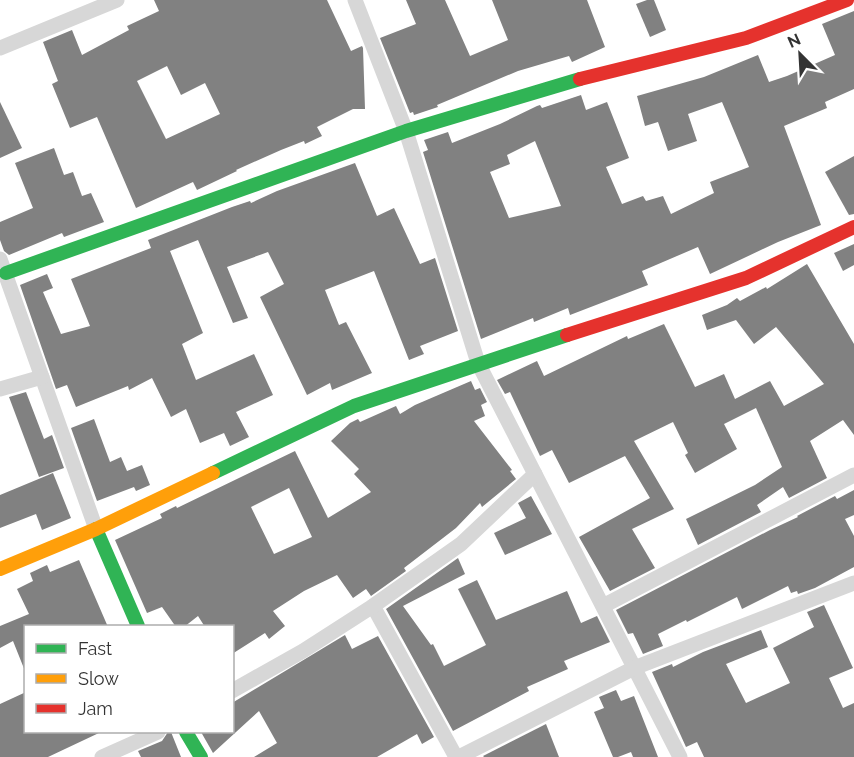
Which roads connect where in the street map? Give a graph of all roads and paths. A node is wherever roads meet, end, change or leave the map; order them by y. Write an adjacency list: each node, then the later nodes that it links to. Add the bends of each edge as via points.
1 (117, 0): 4 (street)
2 (355, 0): 5 (street)
3 (847, 0): 5 (street, via 746,38 605,70)
4 (0, 48)
5 (406, 131): 7 (street); 8 (street)
6 (854, 227): 8 (street, via 746,278)
7 (3, 266): 9 (street)
8 (478, 363): 11 (street); 13 (street, via 354,406)
9 (42, 377): 10 (street); 13 (street)
10 (0, 389)
11 (535, 474): 16 (street, via 461,544); 17 (street)
12 (854, 475): 17 (street)
13 (96, 529): 14 (street); 18 (street)
14 (0, 569)
15 (854, 583): 19 (street)
16 (373, 606): 20 (street); 25 (street)
17 (603, 606): 19 (street)
18 (137, 625)
19 (634, 668): 25 (street); 26 (street)
20 (234, 691)
21 (156, 733): 23 (street)
22 (187, 733): 24 (street)
23 (102, 757)
24 (201, 757)
25 (458, 757)
26 (680, 757)

